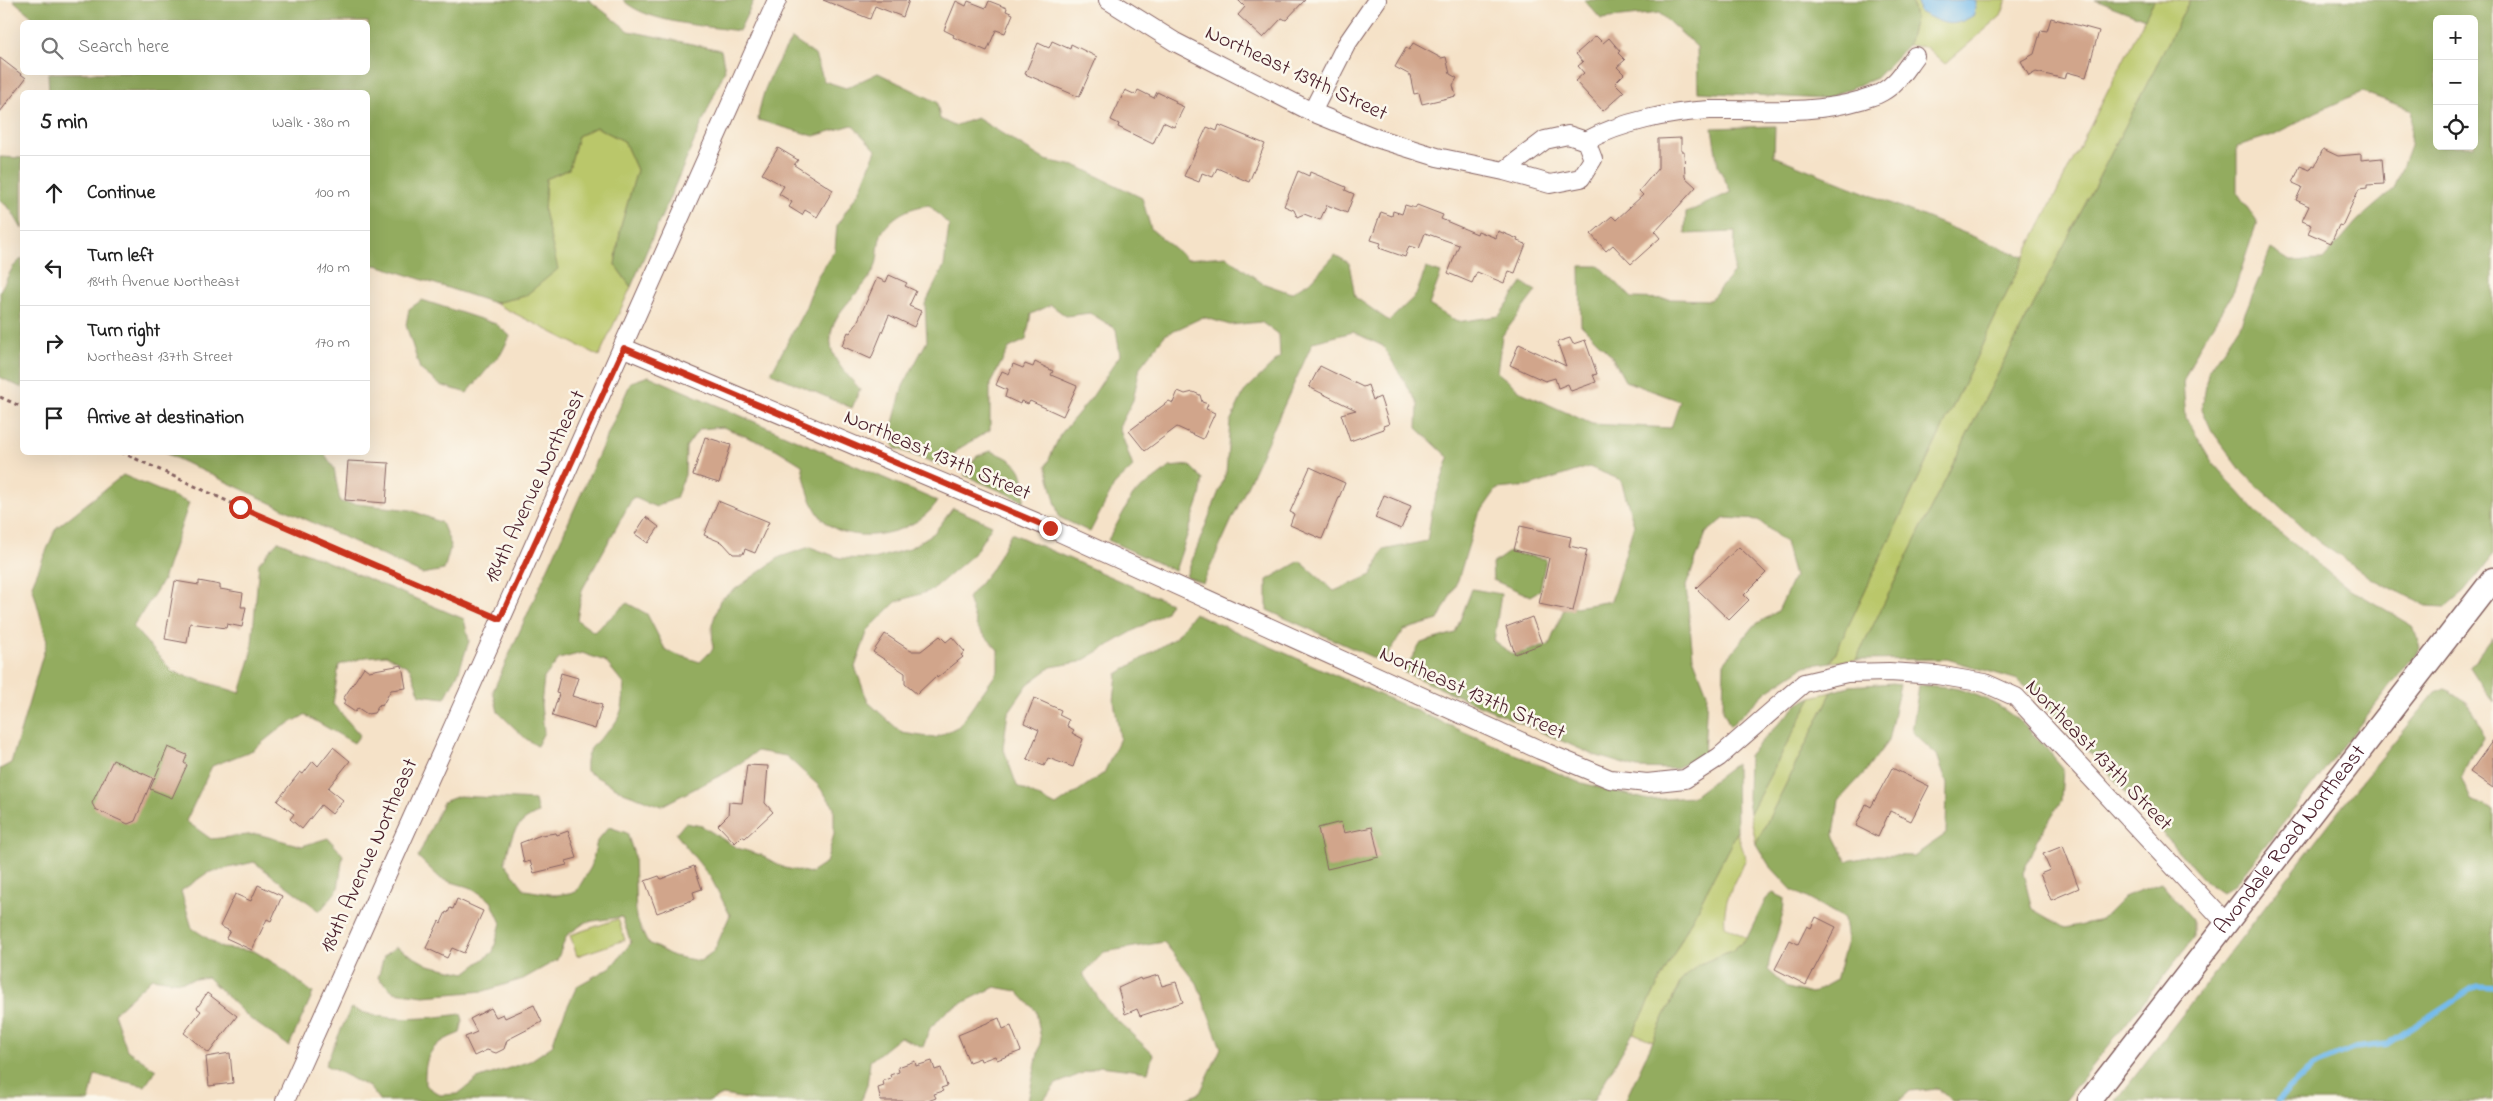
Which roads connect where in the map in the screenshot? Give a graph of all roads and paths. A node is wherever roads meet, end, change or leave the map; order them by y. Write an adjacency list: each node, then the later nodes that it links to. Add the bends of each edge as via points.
1 (778, 0): 8 (street, 184th Avenue Northeast)
2 (1108, 0): 5 (street, Northeast 139th Street, via 1175,42)
3 (1377, 0): 5 (street, via 1346,45)
4 (1915, 56): 6 (street, via 1898,80 1882,93 1846,104 1809,111 1708,110 1635,121 1606,130)
5 (1312, 112): 7 (street, Northeast 139th Street, via 1376,138 1437,157)
6 (1586, 141): 7 (street, via 1568,135 1545,140); 7 (street, Northeast 139th Street, via 1593,159 1581,178 1550,184)
7 (1504, 171)
8 (624, 348): 13 (street, 184th Avenue Northeast); 14 (street, Northeast 137th Street, via 1050,528 1610,779 1647,783 1686,779 1719,757 1804,683 1847,673 1889,672 1937,675 1985,684 2016,697)
9 (0, 397): 10 (path)
10 (20, 407)
11 (127, 455): 13 (path)
12 (2493, 579): 14 (main road, Avondale Road Northeast)
13 (500, 619): 15 (street, 184th Avenue Northeast)
14 (2226, 923): 16 (main road, Avondale Road Northeast)
15 (286, 1101)
16 (2089, 1101)

